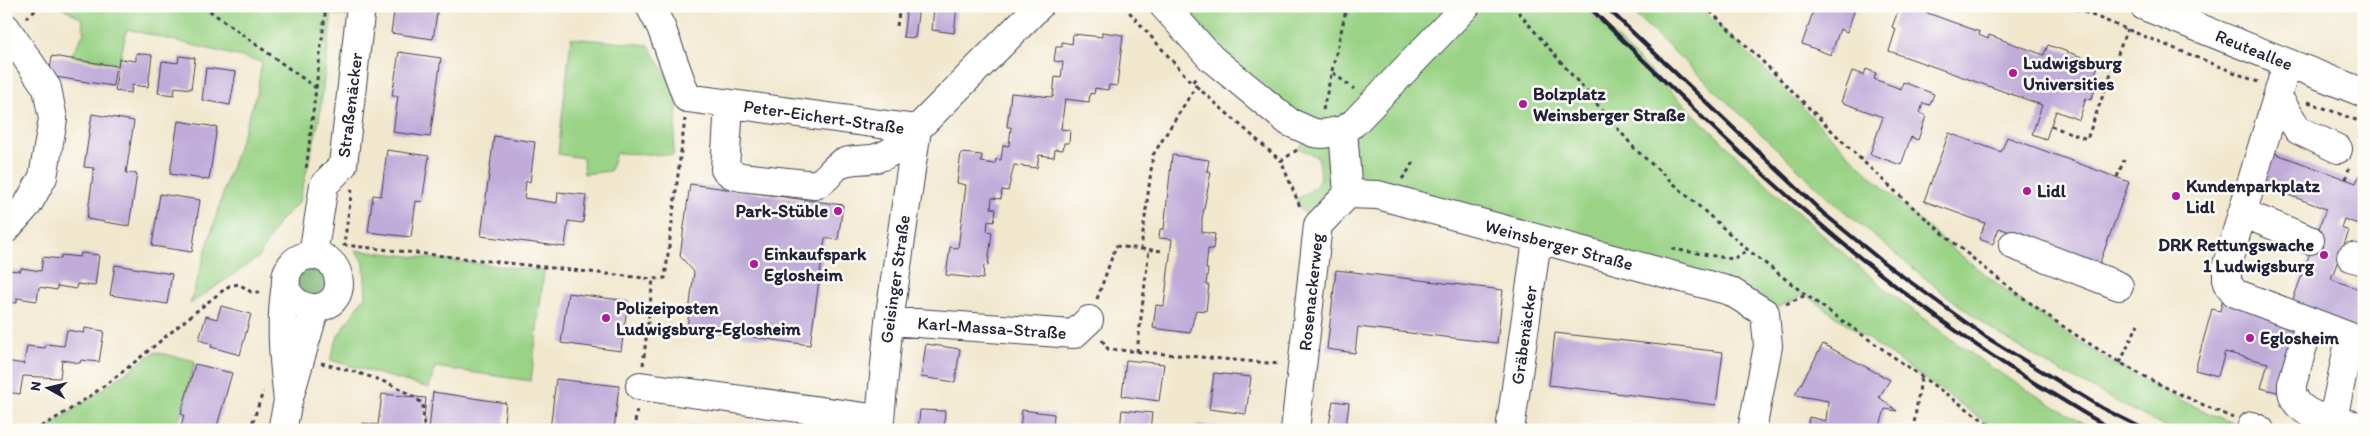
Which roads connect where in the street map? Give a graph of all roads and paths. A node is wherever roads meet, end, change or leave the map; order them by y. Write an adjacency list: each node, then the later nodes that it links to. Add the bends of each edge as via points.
1 (203, 6): 23 (path)
2 (326, 6): 23 (path)
3 (361, 6): 36 (street, Straßenäcker)
4 (650, 6): 26 (street)
5 (900, 6): 16 (path)
6 (1039, 6): 30 (street, Peter-Eichert-Straße)
7 (1124, 6): 21 (path)
8 (1164, 6): 19 (street)
9 (1348, 6): 32 (path, via 1321,118)
10 (1466, 6): 31 (street, via 1373,105)
11 (1512, 6): 63 (path, via 1652,166 1748,250)
12 (1704, 6): 61 (path, via 1906,201 1978,262)
13 (2070, 6): 18 (path)
14 (2144, 6): 15 (street, Reuteallee)
15 (2172, 11): 20 (street, Reuteallee)
16 (897, 26)
17 (6, 28): 42 (street, via 47,88 53,119 43,177 28,204)
18 (2127, 29): 25 (path); 29 (path, via 2087,139)
19 (1211, 58): 21 (path); 32 (street, via 1289,122)
20 (2288, 64): 24 (street, Reuteallee); 25 (street)
21 (1192, 83): 22 (path)
22 (1196, 86): 35 (path); 46 (path, via 1153,156)
23 (316, 88): 37 (path)
24 (2364, 93)
25 (2279, 94): 28 (path); 33 (street, via 2298,130); 40 (street)
26 (687, 98): 27 (street, Peter-Eichert-Straße); 50 (path, via 664,278)
27 (729, 104): 30 (street, Peter-Eichert-Straße); 30 (street, via 725,169 741,178 815,185 826,180 834,168 844,162 892,153)
28 (2364, 123)
29 (2051, 126)
30 (917, 129): 55 (street, Geisinger Straße)
31 (1343, 130): 32 (street); 39 (street)
32 (1314, 133): 35 (path)
33 (2338, 149)
34 (2124, 160): 38 (path)
35 (1282, 161): 41 (path, via 1301,210)
36 (343, 165): 49 (street, Straßenäcker, via 324,185); 50 (path, via 353,166 344,245)
37 (305, 176)
38 (2117, 177)
39 (1348, 194): 41 (street, Rosenackerweg); 43 (street, Weinsberger Straße, via 1378,195)
40 (2242, 213): 44 (street); 56 (street, via 2226,273 2229,288 2234,293)
41 (1318, 224): 62 (street, Rosenackerweg)
42 (6, 229)
43 (1538, 240): 75 (street, Gräbenäcker); 76 (street, Weinsberger Straße, via 1730,291 1765,313 1768,346)
44 (2310, 240)
45 (2013, 246): 51 (street)
46 (1141, 249): 47 (path); 54 (path, via 1116,246)
47 (1150, 250): 48 (path); 59 (path)
48 (1163, 251)
49 (313, 255): 52 (street, via 296,260 289,268 285,278); 53 (street, via 326,258 334,266 339,286 328,304)
50 (652, 279): 64 (path)
51 (2119, 286)
52 (286, 289): 53 (street, via 298,306); 65 (street, via 282,329); 70 (path, via 255,293 239,284 229,286 106,385)
53 (315, 308): 65 (street)
54 (1090, 320): 55 (street, Karl-Massa-Straße, via 1074,334); 59 (path, via 1108,349)
55 (889, 321): 67 (street, Geisinger Straße)
56 (2310, 322): 58 (street); 66 (street, via 2292,392 2305,411)
57 (2138, 324): 61 (path)
58 (2357, 340): 66 (street)
59 (1137, 352): 62 (path)
60 (321, 363): 72 (path, via 407,391 423,404)
61 (2120, 363): 69 (path, via 2172,391)
62 (1303, 367): 74 (street, Rosenackerweg)
63 (1921, 378): 77 (path); 78 (path)
64 (640, 386): 67 (street); 73 (path)
65 (288, 401): 71 (street)
66 (2333, 419): 68 (street)
67 (879, 424)
68 (2364, 427)
69 (2256, 428)
70 (34, 430)
71 (282, 430)
72 (424, 430)
73 (634, 430)
74 (1295, 430)
75 (1510, 430)
76 (1752, 430)
77 (1913, 430)
78 (1998, 430)

